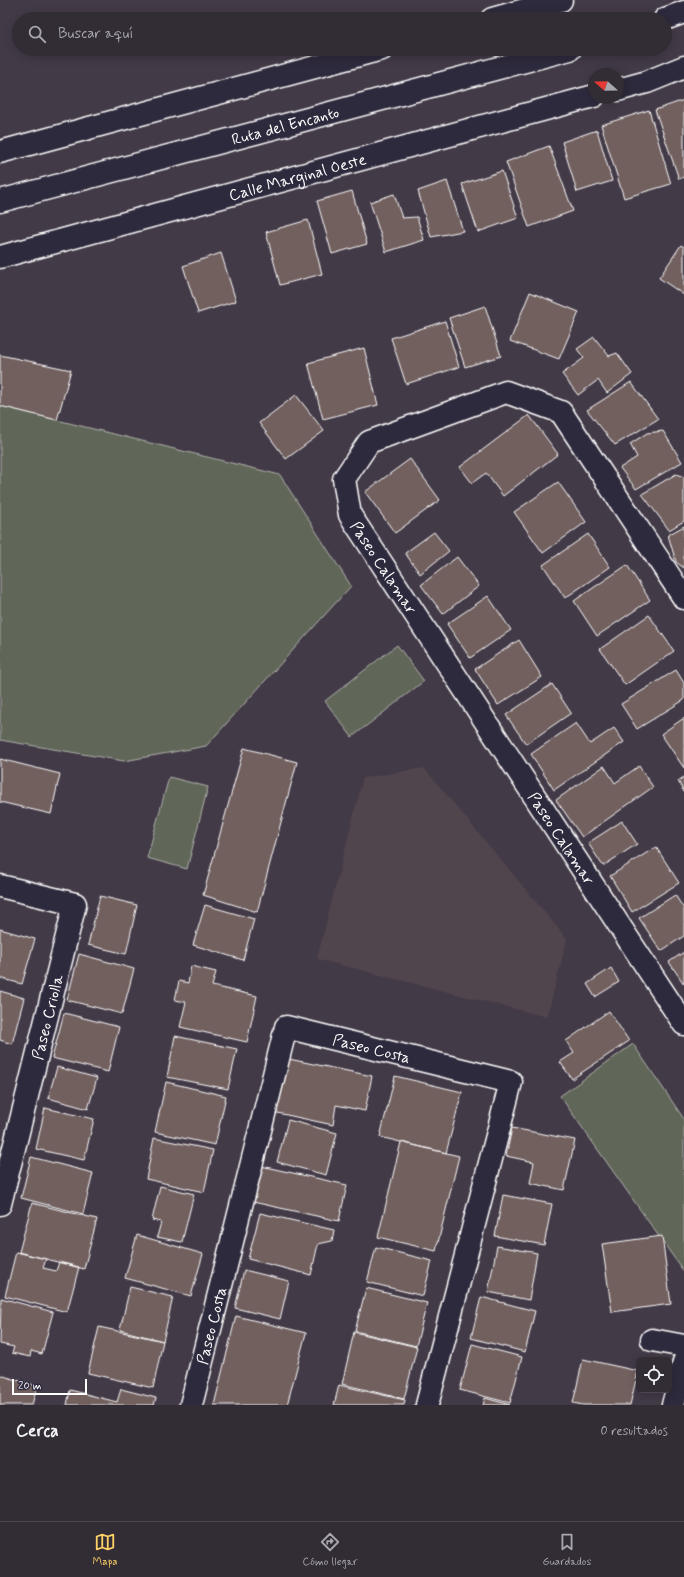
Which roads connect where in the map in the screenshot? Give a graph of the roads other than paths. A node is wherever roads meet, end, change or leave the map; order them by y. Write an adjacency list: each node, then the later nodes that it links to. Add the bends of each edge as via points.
1 (561, 0): 2 (street)
2 (517, 12)
3 (684, 12): 4 (street)
4 (672, 16)
5 (356, 56): 10 (street)
6 (544, 56): 11 (street, Ruta del Encanto)
7 (684, 67): 8 (street)
8 (624, 88)
9 (588, 98): 12 (street, Calle Marginal Oeste)
10 (0, 152)
11 (0, 201)
12 (0, 257)
13 (684, 598): 15 (street, Paseo Calamar, via 560,412 506,392 369,442 344,479 350,515)
14 (0, 886): 16 (street, Paseo Criolla, via 75,904)
15 (684, 1024)
16 (0, 1204)
17 (652, 1340): 18 (street)
18 (684, 1346)
19 (684, 1362): 22 (street)
20 (191, 1405): 21 (street, Paseo Costa, via 286,1027 512,1082)
21 (427, 1405)
22 (673, 1405)

